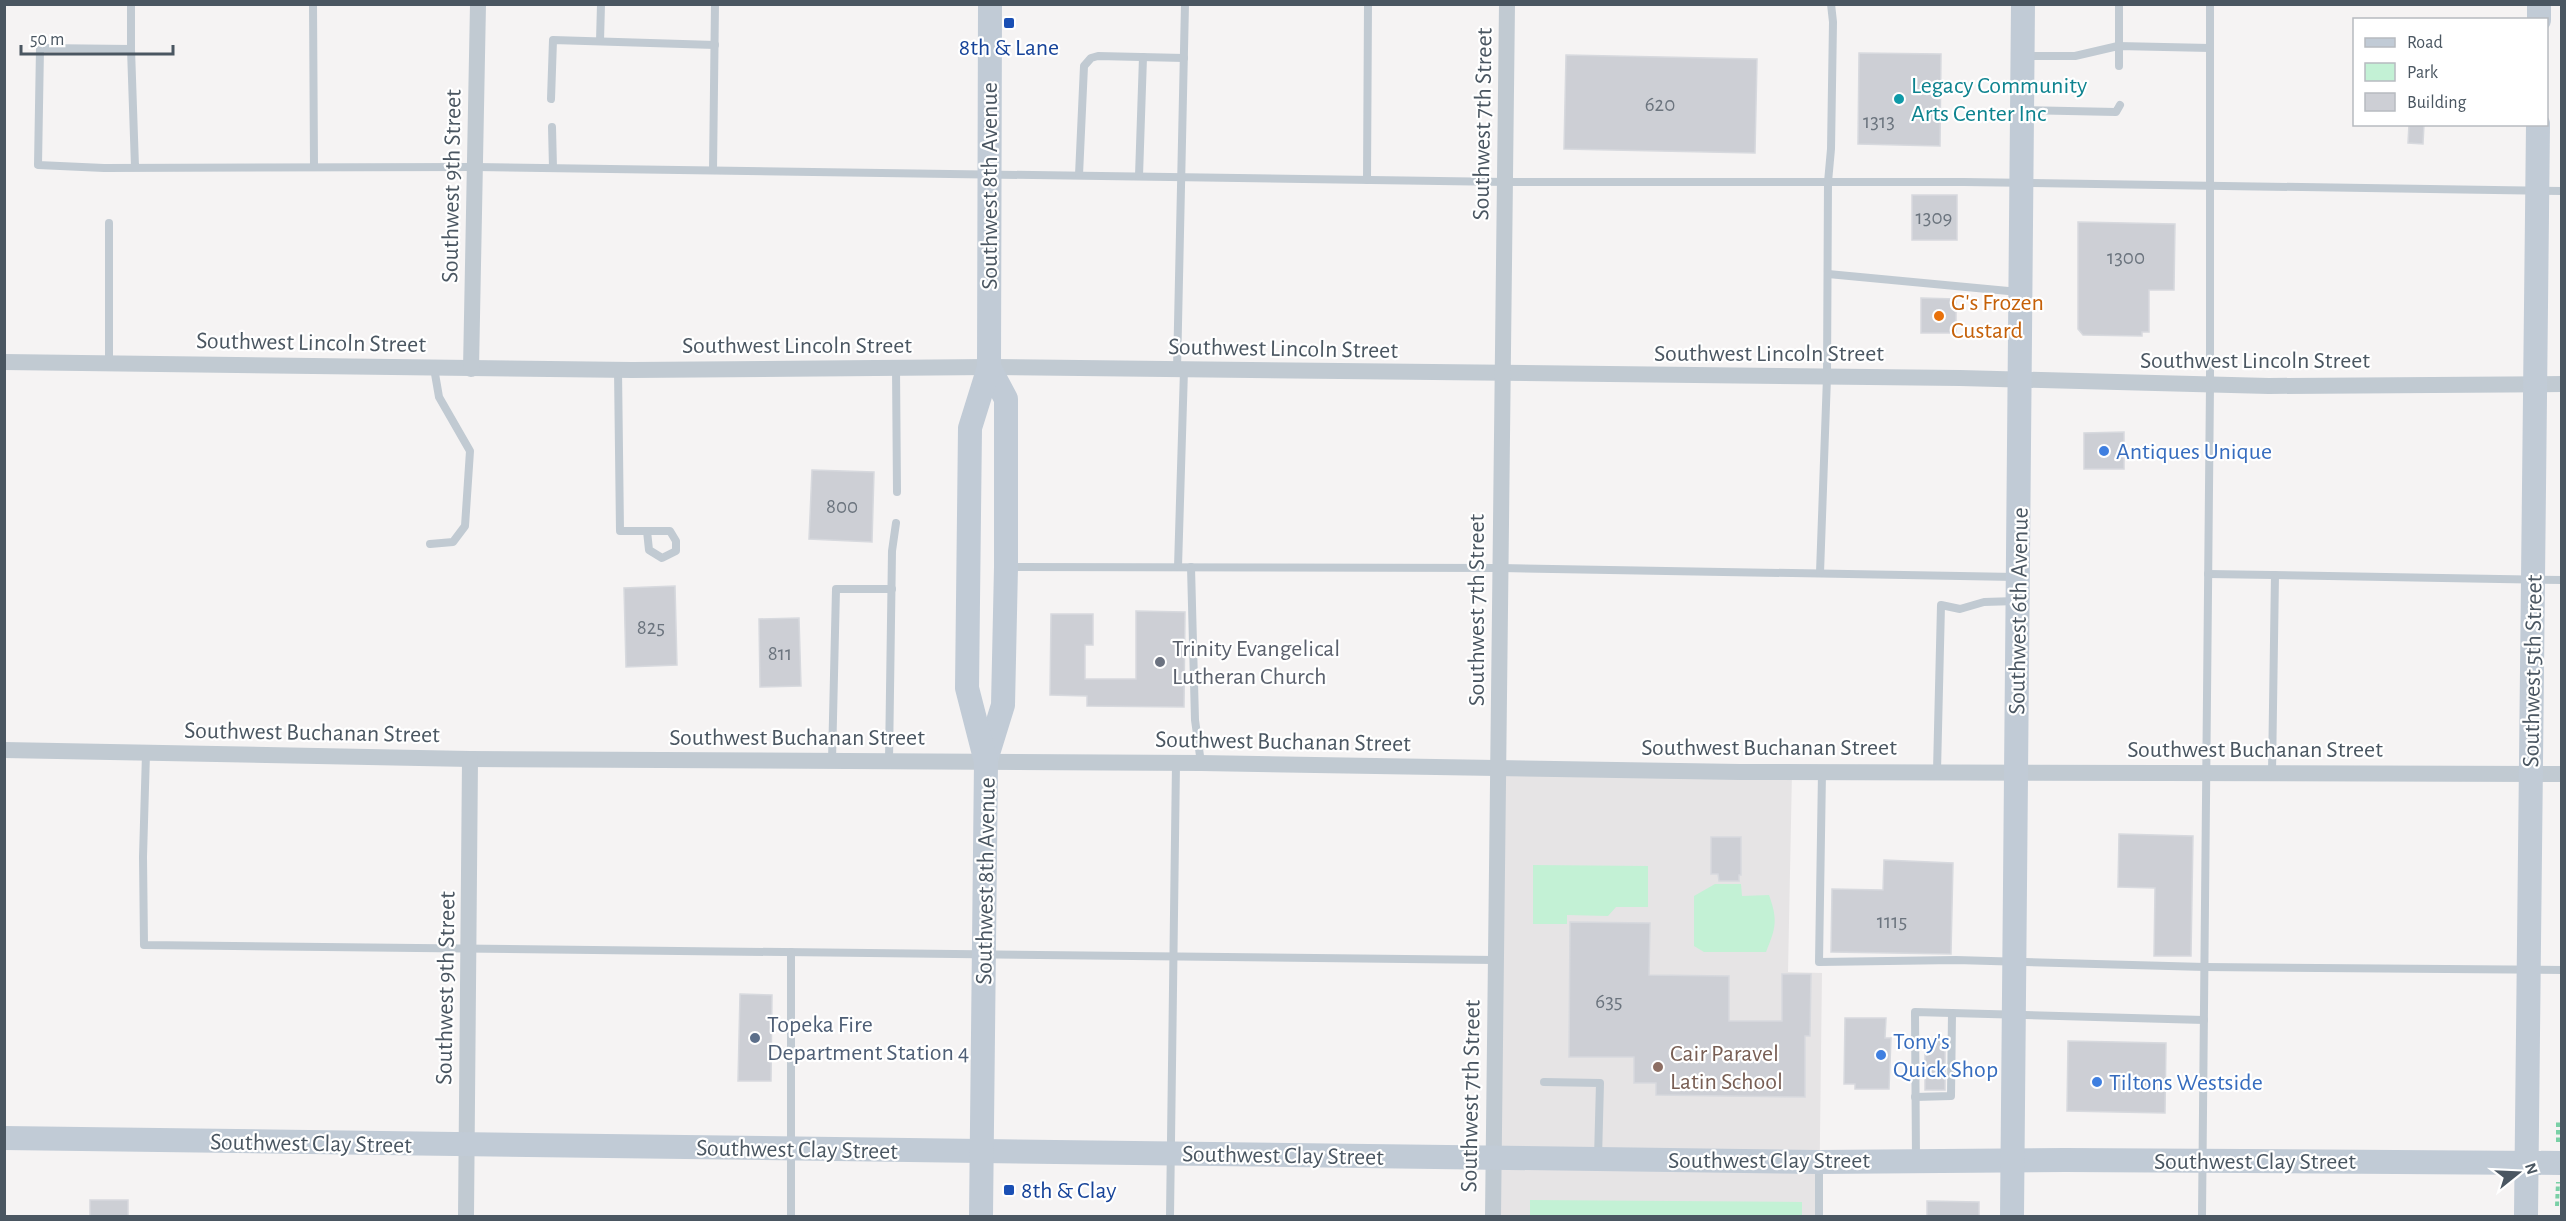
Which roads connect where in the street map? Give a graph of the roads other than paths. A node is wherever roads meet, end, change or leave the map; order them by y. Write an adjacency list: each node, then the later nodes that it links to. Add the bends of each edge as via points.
1 (131, 4): 18 (lane)
2 (313, 4): 28 (lane)
3 (477, 4): 29 (street, Southwest 9th Street)
4 (602, 4): 14 (lane)
5 (715, 4): 15 (lane)
6 (990, 4): 33 (street, Southwest 8th Avenue)
7 (1185, 4): 21 (lane)
8 (1368, 4): 37 (lane)
9 (1507, 4): 38 (street, Southwest 7th Street)
10 (1831, 4): 39 (lane)
11 (2023, 4): 19 (street, Southwest 6th Avenue)
12 (2119, 4): 16 (lane)
13 (2211, 4): 17 (lane)
14 (600, 41): 15 (lane); 23 (lane, via 553,40)
15 (715, 45): 32 (lane)
16 (2118, 46): 17 (lane); 19 (lane, via 2075,56); 22 (lane)
17 (2210, 48): 41 (lane)
18 (131, 49): 30 (lane); 30 (lane, via 40,48 38,165)
19 (2023, 56): 25 (street, Southwest 6th Avenue)
20 (1143, 57): 21 (lane); 34 (lane, via 1098,56 1084,66); 35 (lane)
21 (1184, 58): 36 (lane)
22 (2119, 66)
23 (552, 99)
24 (2120, 105): 25 (lane, via 2116,112)
25 (2022, 110): 40 (street, Southwest 6th Avenue)
26 (2538, 126): 43 (street, Southwest 5th Street)
27 (552, 127): 31 (lane)
28 (314, 167): 29 (lane); 30 (lane)
29 (476, 167): 31 (lane); 52 (street, Southwest 9th Street)
30 (135, 168)
31 (554, 168): 32 (lane)
32 (713, 170): 33 (lane)
33 (989, 173): 34 (lane); 51 (street, Southwest 8th Avenue)
34 (1079, 175): 35 (lane)
35 (1139, 176): 36 (lane)
36 (1181, 177): 37 (lane); 54 (lane)
37 (1367, 180): 38 (lane)
38 (1506, 182): 39 (lane); 55 (street, Southwest 7th Street)
39 (1828, 182): 40 (lane); 45 (lane)
40 (2021, 184): 41 (lane); 46 (street, Southwest 6th Avenue)
41 (2209, 187): 43 (lane); 60 (lane)
42 (2562, 191): 43 (lane)
43 (2537, 192): 58 (street, Southwest 5th Street)
44 (109, 223): 48 (lane)
45 (1828, 274): 46 (lane); 56 (lane)
46 (2020, 293): 57 (street, Southwest 6th Avenue)
47 (4, 362): 48 (street, Southwest Lincoln Street)
48 (109, 363): 49 (street, Southwest Lincoln Street)
49 (434, 368): 52 (street, Southwest Lincoln Street); 64 (lane, via 439,397 470,451 465,526 453,542)
50 (896, 368): 51 (street, Southwest Lincoln Street); 53 (street, Southwest Lincoln Street); 61 (lane)
51 (988, 368): 54 (street, Southwest Lincoln Street); 65 (street, Southwest 8th Avenue, via 1005,399); 82 (street, Southwest 8th Avenue, via 970,428 967,688)
52 (471, 369): 53 (street, Southwest Lincoln Street)
53 (618, 370): 63 (lane, via 620,531)
54 (1181, 370): 55 (street, Southwest Lincoln Street); 66 (lane)
55 (1502, 375): 56 (street, Southwest Lincoln Street); 68 (street, Southwest 7th Street)
56 (1827, 377): 57 (street, Southwest Lincoln Street); 69 (lane)
57 (2020, 379): 60 (street, Southwest Lincoln Street); 72 (street, Southwest 6th Avenue)
58 (2535, 383): 59 (street, Southwest Lincoln Street); 60 (street, Southwest Lincoln Street); 73 (street, Southwest 5th Street)
59 (2562, 384)
60 (2210, 385): 70 (lane)
61 (897, 492)
62 (896, 523): 75 (lane)
63 (647, 531)
64 (430, 544)
65 (1005, 567): 66 (lane); 82 (street, Southwest 8th Avenue, via 1003,705)
66 (1178, 567): 67 (lane)
67 (1191, 567): 68 (lane); 84 (lane, via 1195,720)
68 (1501, 568): 69 (lane); 85 (street, Southwest 7th Street)
69 (1820, 573): 72 (lane)
70 (2208, 574): 71 (lane); 89 (lane)
71 (2276, 575): 73 (lane); 90 (lane)
72 (2018, 577): 76 (street, Southwest 6th Avenue)
73 (2533, 580): 74 (lane); 91 (street, Southwest 5th Street)
74 (2562, 580)
75 (892, 589): 80 (lane, via 836,589); 81 (lane)
76 (2016, 601): 86 (lane, via 1984,602 1960,609 1941,605); 87 (street, Southwest 6th Avenue)
77 (4, 750): 78 (street, Southwest Buchanan Street)
78 (146, 753): 79 (street, Southwest Buchanan Street); 93 (lane, via 144,945)
79 (470, 759): 80 (street, Southwest Buchanan Street); 93 (street, Southwest 9th Street)
80 (832, 761): 81 (street, Southwest Buchanan Street)
81 (889, 761): 82 (street, Southwest Buchanan Street)
82 (986, 762): 83 (street, Southwest Buchanan Street); 95 (street, Southwest 8th Avenue)
83 (1176, 763): 84 (street, Southwest Buchanan Street); 96 (lane)
84 (1201, 764): 85 (street, Southwest Buchanan Street)
85 (1499, 768): 88 (street, Southwest Buchanan Street); 97 (street, Southwest 7th Street)
86 (1937, 771): 87 (street, Southwest Buchanan Street); 88 (street, Southwest Buchanan Street)
87 (2016, 771): 89 (street, Southwest Buchanan Street); 98 (street, Southwest 6th Avenue)
88 (1822, 772): 98 (lane, via 1819,962)
89 (2206, 773): 90 (street, Southwest Buchanan Street); 99 (lane)
90 (2272, 773): 91 (street, Southwest Buchanan Street)
91 (2531, 773): 92 (street, Southwest Buchanan Street); 100 (street, Southwest 5th Street)
92 (2562, 774)
93 (470, 950): 94 (lane); 108 (street, Southwest 9th Street)
94 (791, 952): 95 (lane); 109 (lane)
95 (984, 955): 96 (lane); 110 (street, Southwest 8th Avenue)
96 (1174, 957): 97 (lane); 111 (lane)
97 (1496, 960): 112 (street, Southwest 7th Street)
98 (2014, 962): 99 (lane); 103 (street, Southwest 6th Avenue)
99 (2205, 966): 100 (lane); 104 (lane)
100 (2529, 970): 101 (lane); 118 (street, Southwest 5th Street)
101 (2562, 970)
102 (1952, 1013): 103 (lane); 106 (lane, via 1951,1096); 106 (lane, via 1914,1012)
103 (2014, 1015): 104 (lane); 114 (street, Southwest 6th Avenue)
104 (2204, 1020): 115 (lane)
105 (1544, 1082): 113 (lane, via 1600,1083)
106 (1915, 1097): 116 (lane)
107 (4, 1138): 108 (street, Southwest Clay Street)
108 (467, 1145): 109 (street, Southwest Clay Street); 120 (street, Southwest 9th Street)
109 (791, 1149): 110 (street, Southwest Clay Street); 121 (lane)
110 (982, 1152): 111 (street, Southwest Clay Street); 122 (street, Southwest 8th Avenue)
111 (1171, 1153): 112 (street, Southwest Clay Street); 123 (lane)
112 (1494, 1158): 113 (street, Southwest Clay Street); 124 (street, Southwest 7th Street)
113 (1598, 1158): 117 (street, Southwest Clay Street)
114 (2012, 1160): 115 (street, Southwest Clay Street); 116 (street, Southwest Clay Street); 126 (street, Southwest 6th Avenue)
115 (2203, 1160): 118 (street, Southwest Clay Street); 127 (lane)
116 (1916, 1161): 117 (street, Southwest Clay Street)
117 (1819, 1162): 125 (lane)
118 (2526, 1162): 119 (street, Southwest Clay Street); 128 (street, Southwest 5th Street)
119 (2562, 1163)
120 (466, 1216)
121 (791, 1216)
122 (981, 1216)
123 (1170, 1216)
124 (1493, 1216)
125 (1819, 1216)
126 (2012, 1216)
127 (2202, 1216)
128 (2526, 1216)

